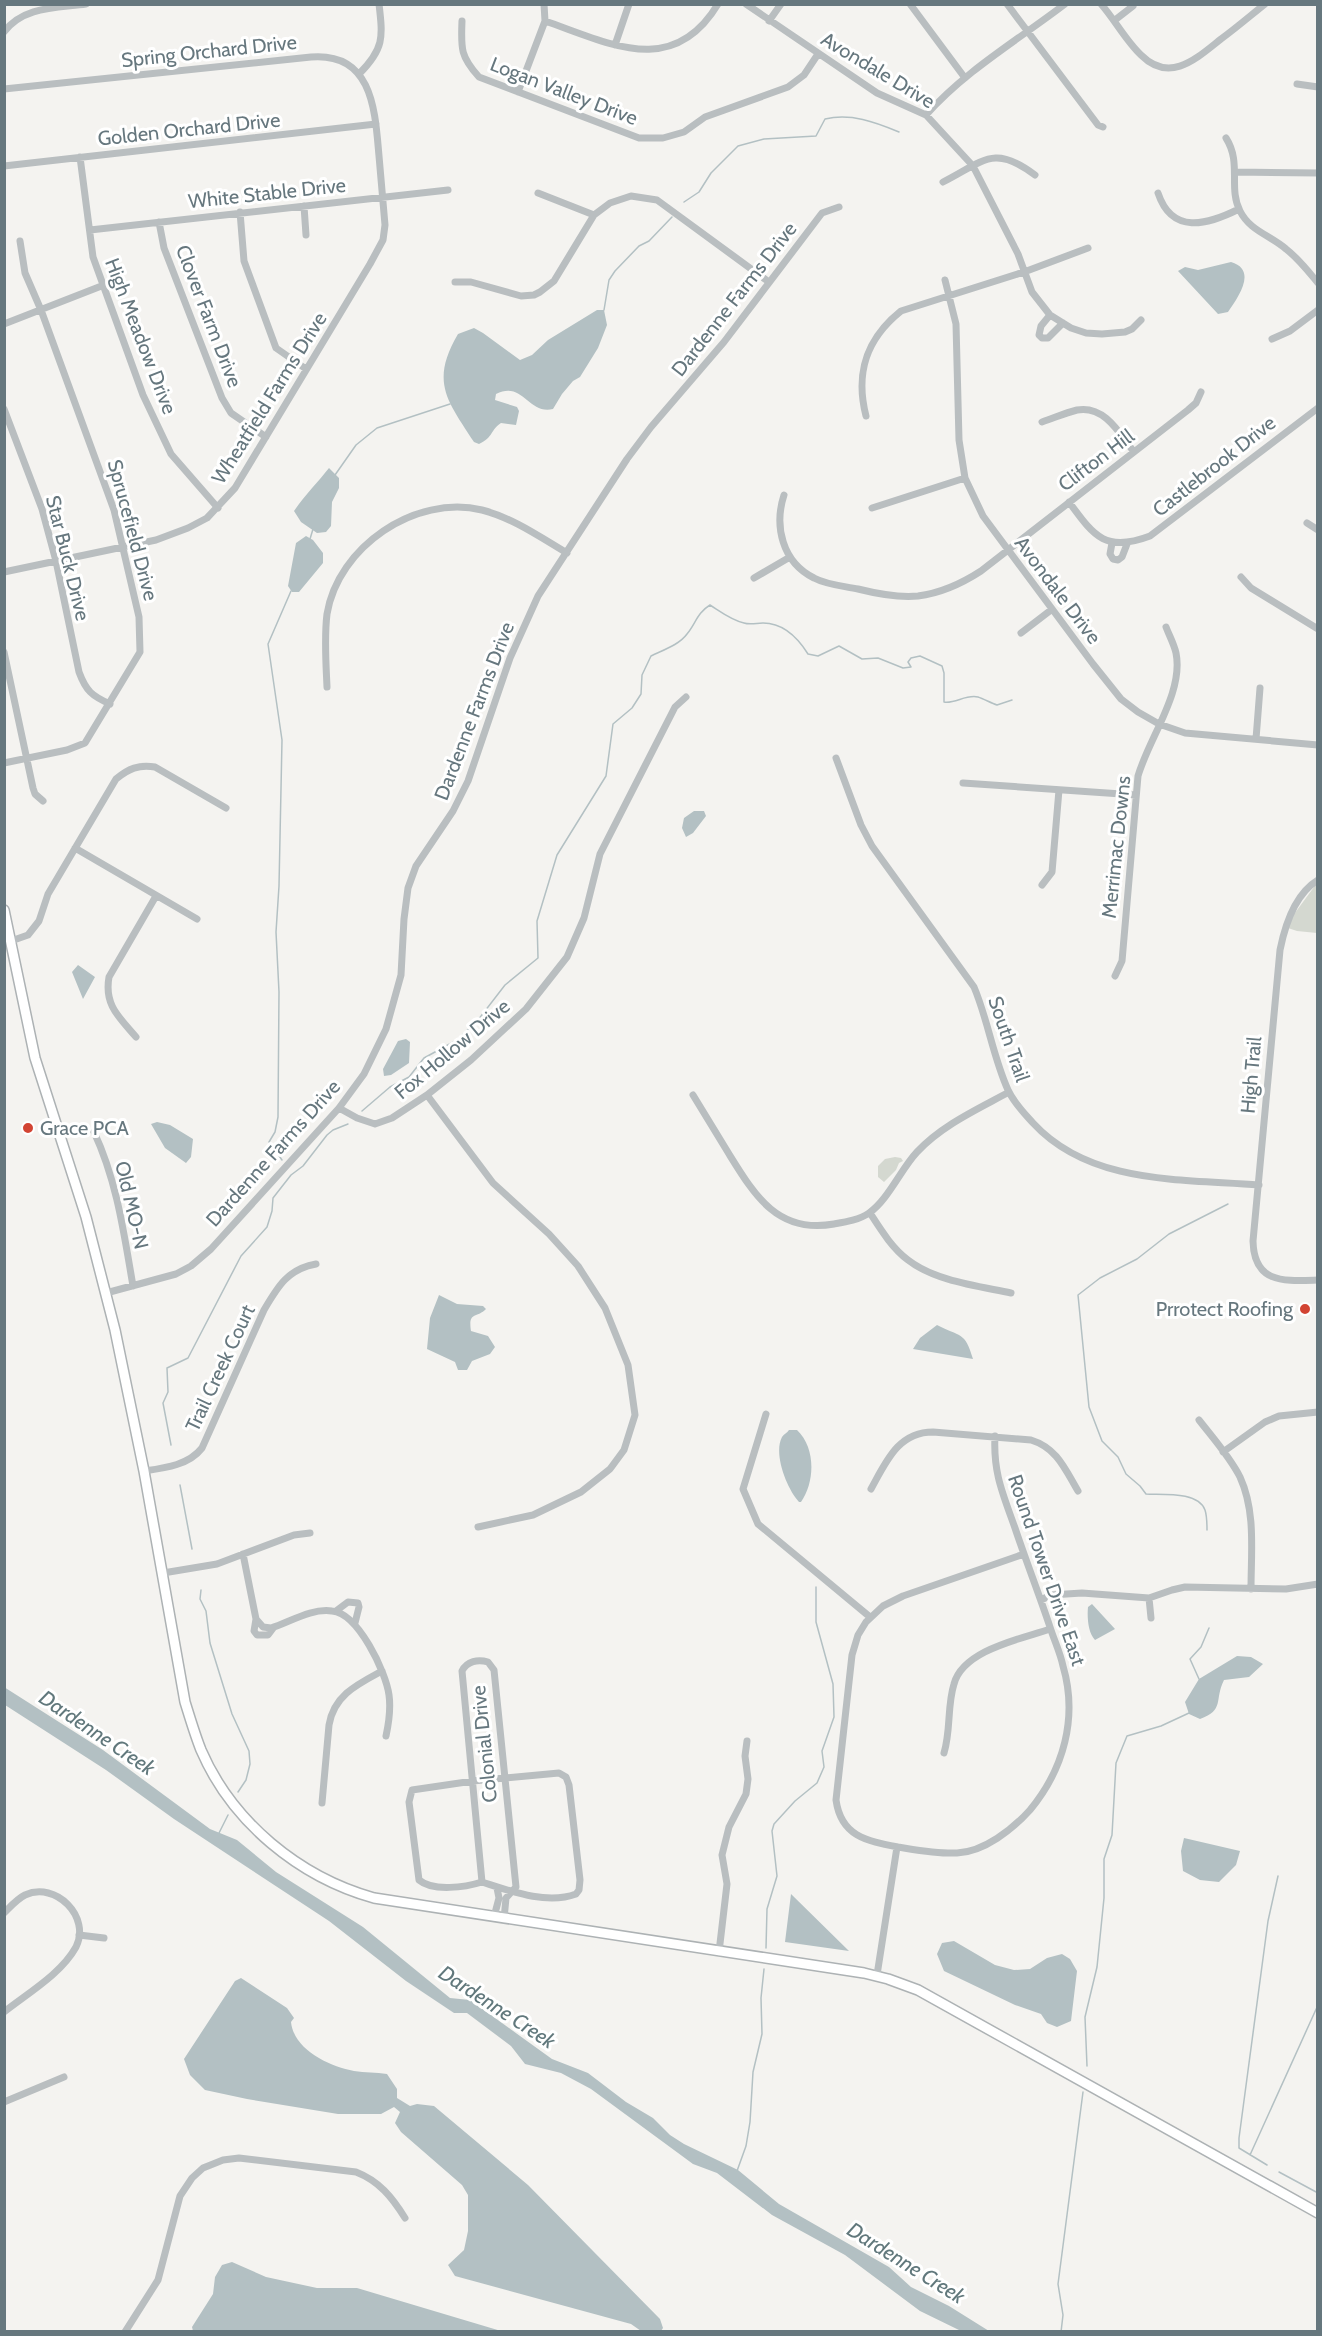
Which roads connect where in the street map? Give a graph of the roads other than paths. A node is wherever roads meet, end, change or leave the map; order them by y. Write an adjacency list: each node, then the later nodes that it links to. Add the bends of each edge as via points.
1 (86, 4): 18 (street, via 35,10 21,16)
2 (379, 4): 23 (street, via 381,43)
3 (544, 4): 16 (street)
4 (629, 4): 20 (street)
5 (718, 4): 20 (street, via 698,28 674,47 633,50)
6 (746, 4): 17 (street, Avondale Drive)
7 (781, 4): 17 (street)
8 (910, 4): 24 (street)
9 (1007, 4): 19 (street)
10 (1065, 4): 19 (street)
11 (1101, 4): 14 (street)
12 (1265, 4): 22 (street, via 1195,60)
13 (1133, 6): 14 (street)
14 (1115, 20): 22 (street, via 1141,55 1153,64)
15 (462, 21): 29 (street, Logan Valley Drive, via 461,50 466,63 479,77)
16 (545, 21): 20 (street); 29 (street)
17 (769, 21): 21 (street, Avondale Drive)
18 (5, 31)
19 (1028, 32): 24 (street); 32 (street)
20 (615, 45)
21 (818, 54): 30 (street, Avondale Drive, via 877,93); 33 (street, Logan Valley Drive, via 804,75 788,87 705,117 684,132)
22 (1169, 68): 25 (street)
23 (359, 74): 28 (street, Spring Orchard Drive, via 322,56); 31 (street, via 370,92)
24 (965, 78): 30 (street)
25 (1170, 79)
26 (1297, 84): 27 (street)
27 (1317, 87)
28 (4, 89)
29 (519, 92): 33 (street, Logan Valley Drive, via 639,138)
30 (926, 115): 38 (street, Avondale Drive)
31 (376, 124): 36 (street, Golden Orchard Drive); 46 (street, Wheatfield Farms Drive)
32 (1103, 127)
33 (663, 138): 35 (street)
34 (1226, 138): 39 (street, via 1234,154)
35 (664, 148)
36 (80, 157): 37 (street, Golden Orchard Drive); 53 (street, High Meadow Drive)
37 (4, 166)
38 (974, 166): 41 (street, via 984,160 1004,158 1018,162); 42 (street); 57 (street, Avondale Drive)
39 (1236, 172): 40 (street); 49 (street)
40 (1317, 173)
41 (1035, 175)
42 (944, 182)
43 (448, 190): 46 (street, White Stable Drive)
44 (538, 193): 51 (street)
45 (1158, 193): 49 (street, via 1168,213 1188,222 1210,221)
46 (383, 197): 47 (street, White Stable Drive); 71 (street, Wheatfield Farms Drive, via 385,225 379,248)
47 (304, 206): 50 (street, White Stable Drive); 54 (street)
48 (839, 207): 60 (street, Dardenne Farms Drive, via 822,213)
49 (1239, 209): 61 (street, via 1252,227 1286,248)
50 (240, 212): 52 (street, White Stable Drive); 71 (street, via 244,261 276,348)
51 (594, 215): 59 (street, via 554,281 534,295 521,296 471,282); 60 (street, via 620,198 657,200)
52 (159, 222): 53 (street, White Stable Drive); 77 (street, Clover Farm Drive, via 164,248 222,398 231,413)
53 (90, 230): 62 (street, High Meadow Drive, via 93,257)
54 (306, 235)
55 (20, 241): 64 (street, Sprucefield Drive, via 25,273)
56 (1088, 248): 57 (street)
57 (1024, 272): 63 (street); 66 (street, Avondale Drive, via 1032,292)
58 (945, 280): 63 (street, Avondale Drive)
59 (455, 282)
60 (769, 282): 90 (street, Dardenne Farms Drive, via 651,427)
61 (1317, 283)
62 (104, 285): 64 (street); 82 (street, High Meadow Drive, via 143,395 171,454)
63 (951, 294): 75 (street, via 901,311 879,333 863,368 862,398); 79 (street, Avondale Drive, via 956,324 958,440)
64 (41, 310): 69 (street); 88 (street, Sprucefield Drive, via 105,483)
65 (1317, 310): 70 (street, via 1290,331)
66 (1050, 315): 68 (street); 68 (street, via 1041,326 1042,338 1048,338)
67 (1142, 320): 68 (street, via 1132,329 1115,334 1086,333)
68 (1063, 323)
69 (4, 324)
70 (1272, 339)
71 (306, 369): 77 (street, Wheatfield Farms Drive)
72 (1202, 392): 78 (street, Clifton Hill, via 1196,403)
73 (1317, 408): 87 (street, Castlebrook Drive, via 1150,537)
74 (4, 409): 92 (street, Star Buck Drive, via 42,509)
75 (867, 416)
76 (1042, 422): 78 (street, via 1077,410 1094,411 1108,420)
77 (266, 437): 82 (street, Wheatfield Farms Drive)
78 (1134, 452): 81 (street, Clifton Hill)
79 (965, 478): 83 (street); 89 (street, Avondale Drive, via 982,516)
80 (784, 495): 91 (street, via 779,532)
81 (1069, 502): 86 (street, Castlebrook Drive, via 1095,534); 89 (street, Clifton Hill)
82 (218, 508): 88 (street, Wheatfield Farms Drive, via 188,528)
83 (872, 508)
84 (1307, 523): 85 (street)
85 (1317, 530)
86 (1112, 543): 87 (street, Castlebrook Drive); 87 (street, Castlebrook Drive, via 1110,554 1118,560)
87 (1127, 544)
88 (123, 547): 92 (street, Wheatfield Farms Drive); 104 (street, Sprucefield Drive, via 141,644)
89 (1007, 551): 91 (street, Clifton Hill, via 951,588 916,596 884,595 826,582 805,572); 96 (street, Avondale Drive)
90 (567, 553): 101 (street, via 517,523 481,510 439,509 416,514 383,530 352,561 328,612); 128 (street, Dardenne Farms Drive, via 538,596 510,658 465,788 416,866 408,888 398,994 364,1074)
91 (790, 557): 95 (street)
92 (56, 561): 93 (street, Wheatfield Farms Drive); 104 (street, Star Buck Drive, via 82,681 92,694)
93 (4, 572)
94 (1241, 577): 98 (street, via 1251,588)
95 (754, 578)
96 (1051, 610): 99 (street); 105 (street, Avondale Drive, via 1121,699)
97 (1166, 627): 105 (street, Merrimac Downs, via 1176,653 1177,670)
98 (1317, 629)
99 (1021, 633)
100 (4, 652): 108 (street)
101 (327, 687)
102 (1260, 688): 106 (street)
103 (686, 697): 126 (street, Fox Hollow Drive, via 675,707 600,854 584,918 567,957 526,1009)
104 (110, 704): 108 (street, Sprucefield Drive, via 85,743)
105 (1159, 724): 106 (street, Avondale Drive, via 1185,733); 113 (street, Merrimac Downs, via 1143,759)
106 (1256, 739): 107 (street, Avondale Drive)
107 (1317, 746)
108 (26, 758): 110 (street, Sprucefield Drive); 114 (street, via 35,794)
109 (836, 758): 125 (street, South Trail, via 869,841 974,987)
110 (4, 763)
111 (963, 783): 112 (street)
112 (1059, 790): 113 (street); 118 (street, via 1052,872)
113 (1136, 795): 123 (street, Merrimac Downs, via 1122,961)
114 (43, 801)
115 (226, 808): 116 (street, via 167,772 137,766 116,779)
116 (75, 848): 119 (street); 122 (street, via 48,894 39,921 28,935)
117 (1317, 880): 130 (street, High Trail, via 1298,900 1280,950)
118 (1042, 885)
119 (156, 896): 121 (street); 124 (street, via 109,977 107,989 108,1000)
120 (4, 910): 122 (main road)
121 (197, 919)
122 (11, 941): 135 (main road, via 35,1058 86,1217)
123 (1115, 976)
124 (136, 1037)
125 (1009, 1092): 130 (street, South Trail, via 1051,1141 1099,1166 1129,1174); 131 (street, via 966,1115 918,1150)
126 (427, 1095): 128 (street, Fox Hollow Drive, via 392,1118 375,1124); 145 (street, via 493,1183 578,1266 605,1308 628,1365 635,1414 624,1450 610,1469 581,1492 533,1515)
127 (693, 1095): 131 (street, via 751,1189 776,1214 811,1227 849,1222)
128 (339, 1108): 134 (street, Dardenne Farms Drive, via 211,1249 191,1266 166,1278)
129 (94, 1132): 134 (street, Old MO-N, via 115,1189)
130 (1259, 1185): 133 (street, High Trail, via 1253,1250 1262,1270 1291,1281)
131 (870, 1213): 136 (street, via 898,1251 919,1267)
132 (316, 1264): 142 (street, Trail Creek Court, via 300,1267 274,1292 202,1448 189,1460)
133 (1317, 1280)
134 (133, 1286): 135 (street, Dardenne Farms Drive)
135 (105, 1293): 142 (main road)
136 (1011, 1293)
137 (1317, 1412): 141 (street, via 1279,1416)
138 (766, 1414): 155 (street, via 743,1489 759,1524)
139 (1199, 1420): 141 (street)
140 (995, 1436): 143 (street, via 933,1432 912,1435 896,1446); 144 (street, via 1043,1444 1059,1459); 148 (street, Round Tower Drive East, via 996,1471)
141 (1223, 1452): 151 (street, via 1239,1475 1249,1506)
142 (144, 1471): 149 (main road)
143 (871, 1489)
144 (1077, 1491)
145 (478, 1527)
146 (310, 1533): 147 (street)
147 (243, 1554): 149 (street, via 210,1566); 154 (street, via 256,1619 263,1627 274,1627 315,1612)
148 (1024, 1554): 153 (street, Round Tower Drive East); 155 (street, via 903,1596)
149 (163, 1573): 173 (main road, via 185,1702 194,1732 227,1796 247,1821 305,1868 348,1890 374,1898)
150 (1317, 1584): 151 (street)
151 (1251, 1589): 152 (street, via 1185,1587)
152 (1149, 1598): 153 (street, via 1082,1593 1051,1595); 156 (street)
153 (1041, 1600): 158 (street, Round Tower Drive East)
154 (336, 1611): 157 (street); 157 (street, via 348,1602 358,1603)
155 (870, 1617): 166 (street, Round Tower Drive East, via 858,1635 852,1655 836,1800 840,1817 850,1831)
156 (1151, 1618)
157 (355, 1623): 159 (street)
158 (1050, 1629): 162 (street, via 967,1662 954,1683); 166 (street, Round Tower Drive East, via 1067,1680 1069,1711 1060,1760 1045,1791 1002,1834 968,1852)
159 (382, 1671): 160 (street, via 390,1706); 165 (street, via 348,1690 332,1715)
160 (386, 1736)
161 (747, 1741): 176 (street, via 746,1794 729,1827 722,1855 727,1884)
162 (944, 1753)
163 (505, 1779): 164 (street); 164 (street, Colonial Drive, via 494,1671 485,1661 472,1662 462,1671); 170 (street, Colonial Drive, via 516,1887); 170 (street, via 559,1773 568,1780 579,1890 571,1896 556,1898)
164 (473, 1781): 167 (street, Colonial Drive); 167 (street, via 415,1788 410,1793 418,1880 451,1888)
165 (322, 1803)
166 (897, 1846): 177 (street)
167 (482, 1882): 168 (street)
168 (497, 1888): 170 (street); 173 (street)
169 (13, 1892): 171 (street)
170 (513, 1892): 173 (street, Colonial Drive)
171 (18, 1899): 172 (street); 174 (street, via 32,1893 56,1895 75,1915)
172 (4, 1913)
173 (499, 1918): 176 (main road)
174 (79, 1935): 175 (street); 178 (street, via 58,1969)
175 (104, 1938)
176 (719, 1952): 177 (main road)
177 (877, 1976): 181 (main road, via 918,1990)
178 (4, 2012)
179 (64, 2077): 180 (street)
180 (4, 2102)
181 (1317, 2212)
182 (405, 2218): 183 (street, via 385,2190 356,2172 239,2158 216,2162 197,2173 180,2196 158,2280)
183 (125, 2331)

